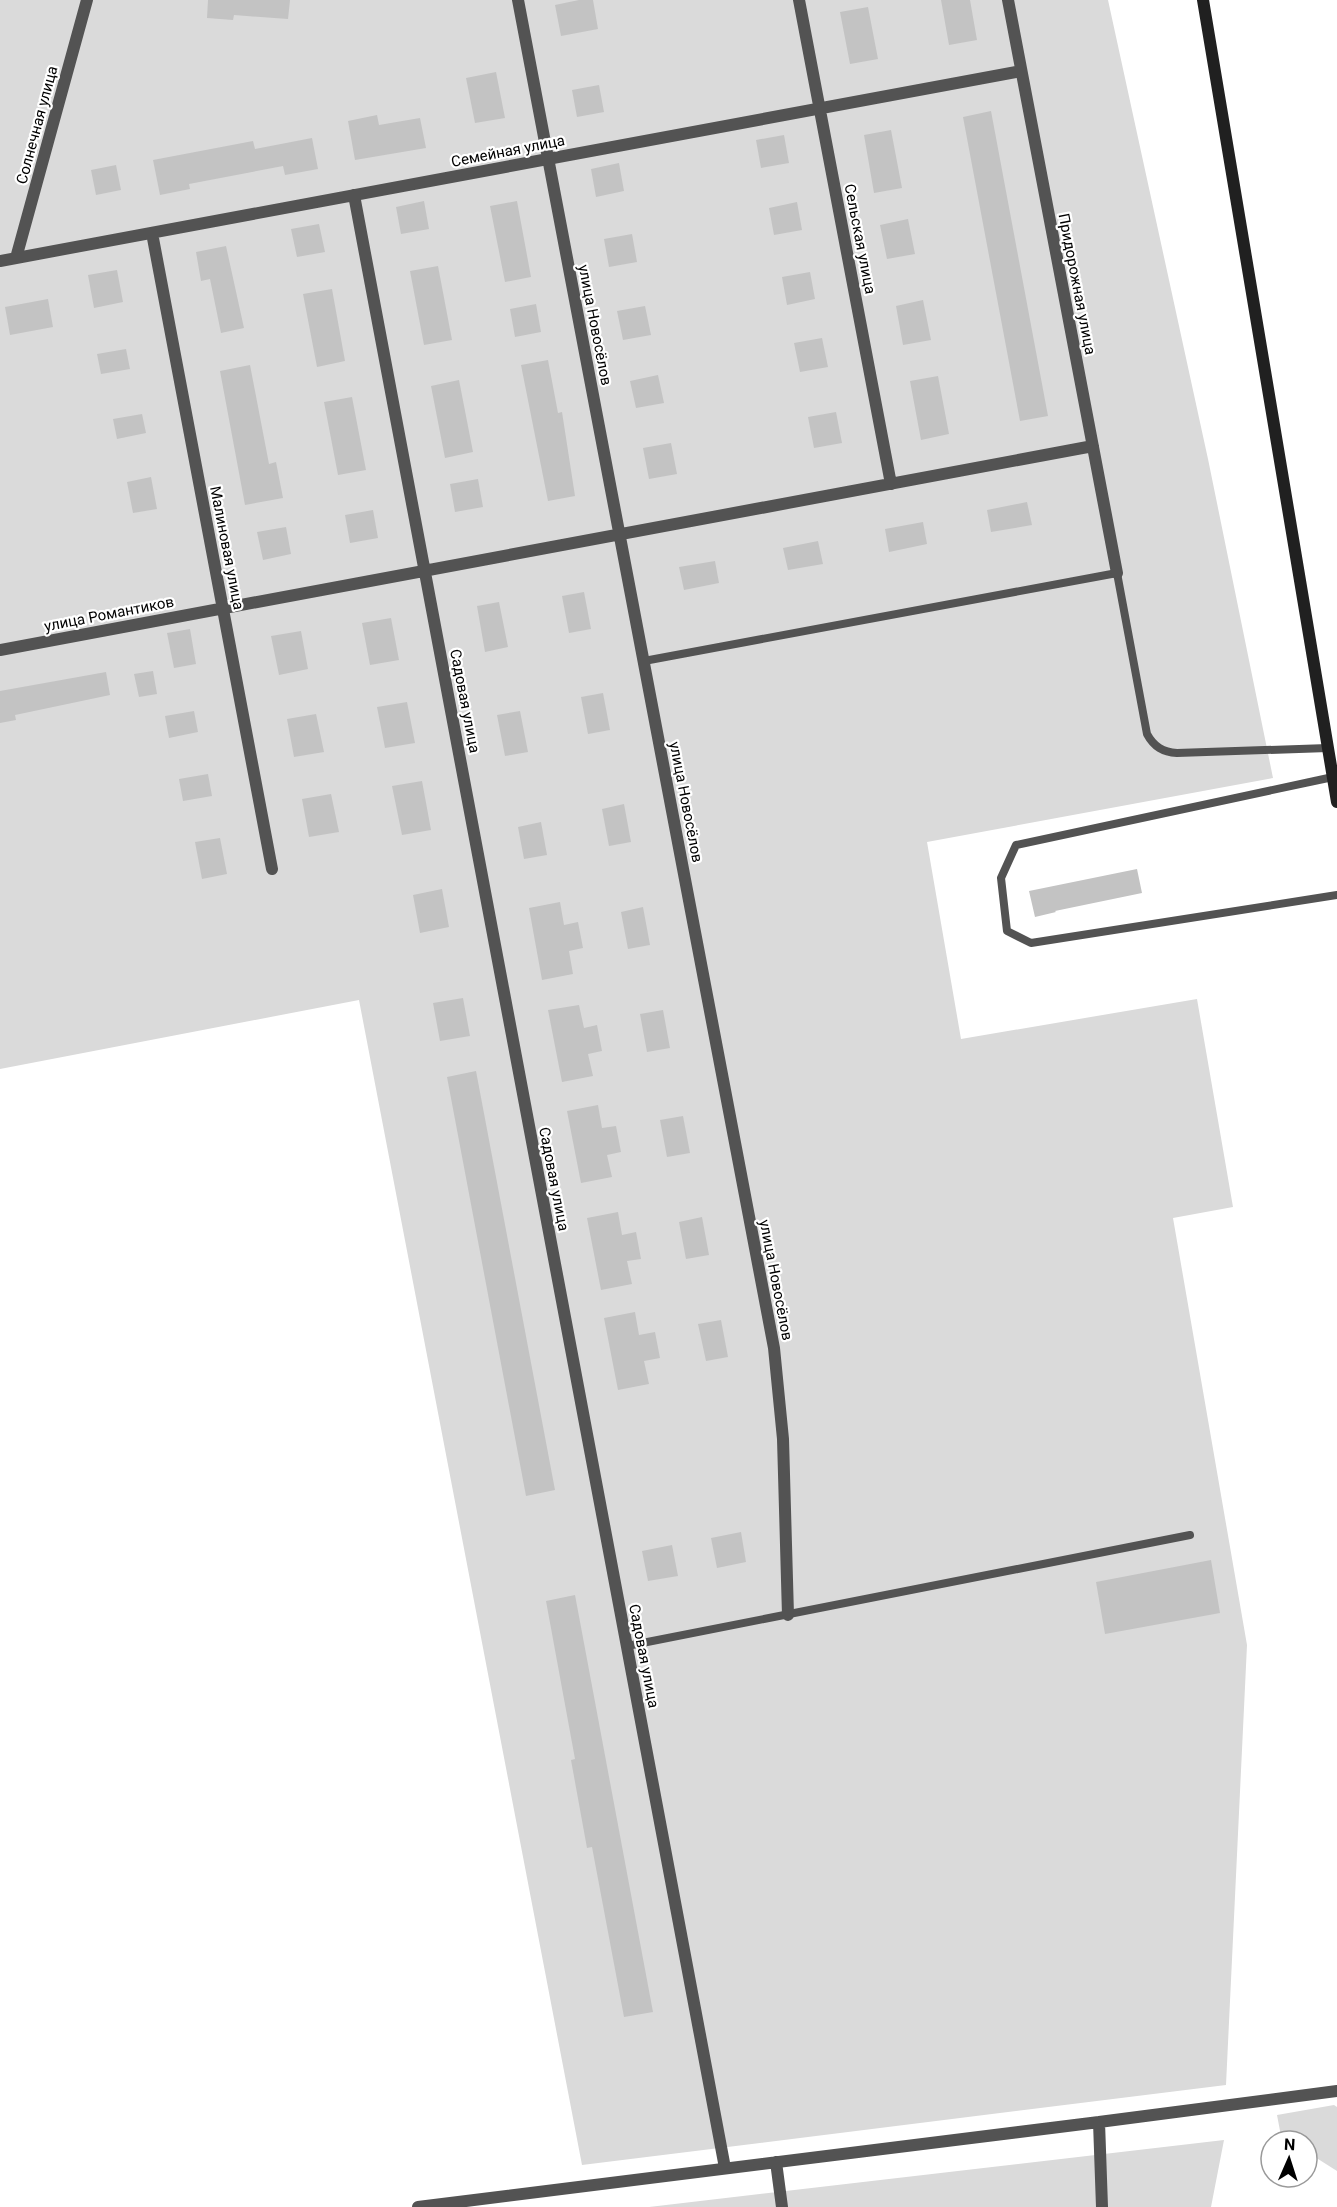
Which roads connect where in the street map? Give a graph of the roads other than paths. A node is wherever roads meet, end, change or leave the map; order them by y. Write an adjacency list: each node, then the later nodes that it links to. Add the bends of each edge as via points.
1 (87, 0): 11 (street, Солнечная улица)
2 (518, 0): 8 (street, улица Новосёлов)
3 (800, 0): 7 (street, Сельская улица)
4 (1008, 0): 6 (street, Придорожная улица)
5 (1203, 0): 21 (main road)
6 (1021, 71): 7 (street, Семейная улица); 13 (street, Придорожная улица)
7 (820, 108): 8 (street, Семейная улица); 14 (street, Сельская улица)
8 (548, 159): 9 (street, Семейная улица); 15 (street, улица Новосёлов)
9 (354, 195): 10 (street, Семейная улица); 16 (street, Садовая улица)
10 (152, 233): 11 (street, Семейная улица); 18 (street, Малиновая улица)
11 (16, 258): 12 (street, Семейная улица)
12 (0, 261)
13 (1093, 446): 14 (street, улица Романтиков); 17 (street, Придорожная улица)
14 (891, 484): 15 (street, улица Романтиков)
15 (620, 535): 16 (street, улица Романтиков); 20 (street, улица Новосёлов)
16 (425, 571): 18 (street, улица Романтиков); 28 (street, Садовая улица)
17 (1117, 573): 20 (lane); 21 (lane, via 1147,734 1159,748 1177,753)
18 (223, 608): 19 (street, улица Романтиков); 24 (street, Малиновая улица)
19 (0, 650)
20 (644, 661): 27 (street, улица Новосёлов, via 774,1348 783,1439)
21 (1328, 748): 22 (main road)
22 (1333, 777): 23 (main road); 25 (lane, via 1016,845 1001,878 1007,931 1031,943)
23 (1337, 802)
24 (272, 869)
25 (1337, 895)
26 (1190, 1535): 27 (lane)
27 (788, 1615): 28 (lane)
28 (627, 1646): 32 (street, Садовая улица)
29 (1337, 2091): 30 (street)
30 (1099, 2122): 31 (street); 35 (street)
31 (776, 2162): 32 (street); 34 (street)
32 (725, 2168): 33 (street)
33 (418, 2207)
34 (782, 2207)
35 (1102, 2207)

